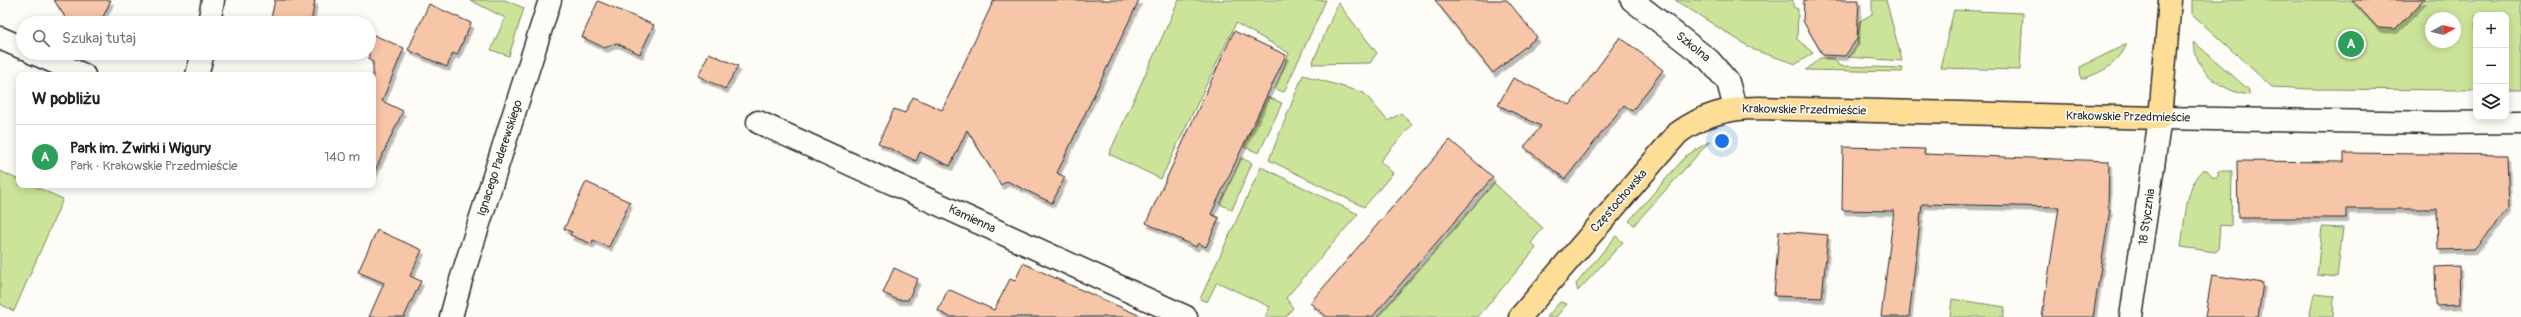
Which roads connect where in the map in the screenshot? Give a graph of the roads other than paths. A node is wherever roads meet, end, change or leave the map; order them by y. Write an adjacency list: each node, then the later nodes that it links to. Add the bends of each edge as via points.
1 (213, 0): 5 (street)
2 (550, 0): 16 (street, Ignacego Paderewskiego)
3 (1632, 0): 12 (street, Szkolna, via 1709,60 1728,82)
4 (2170, 0): 13 (main road)
5 (210, 16)
6 (0, 38): 7 (street)
7 (16, 45)
8 (50, 60): 10 (street)
9 (200, 60): 11 (street)
10 (77, 72)
11 (198, 72)
12 (1735, 108): 13 (main road, Krakowskie Przedmieście); 18 (main road, Częstochowska, via 1705,117 1678,133)
13 (2160, 118): 15 (street, Krakowskie Przedmieście); 19 (street, 18 Stycznia)
14 (758, 122): 17 (street, Kamienna)
15 (2521, 122)
16 (451, 317)
17 (1186, 317)
18 (1520, 317)
19 (2131, 317)

